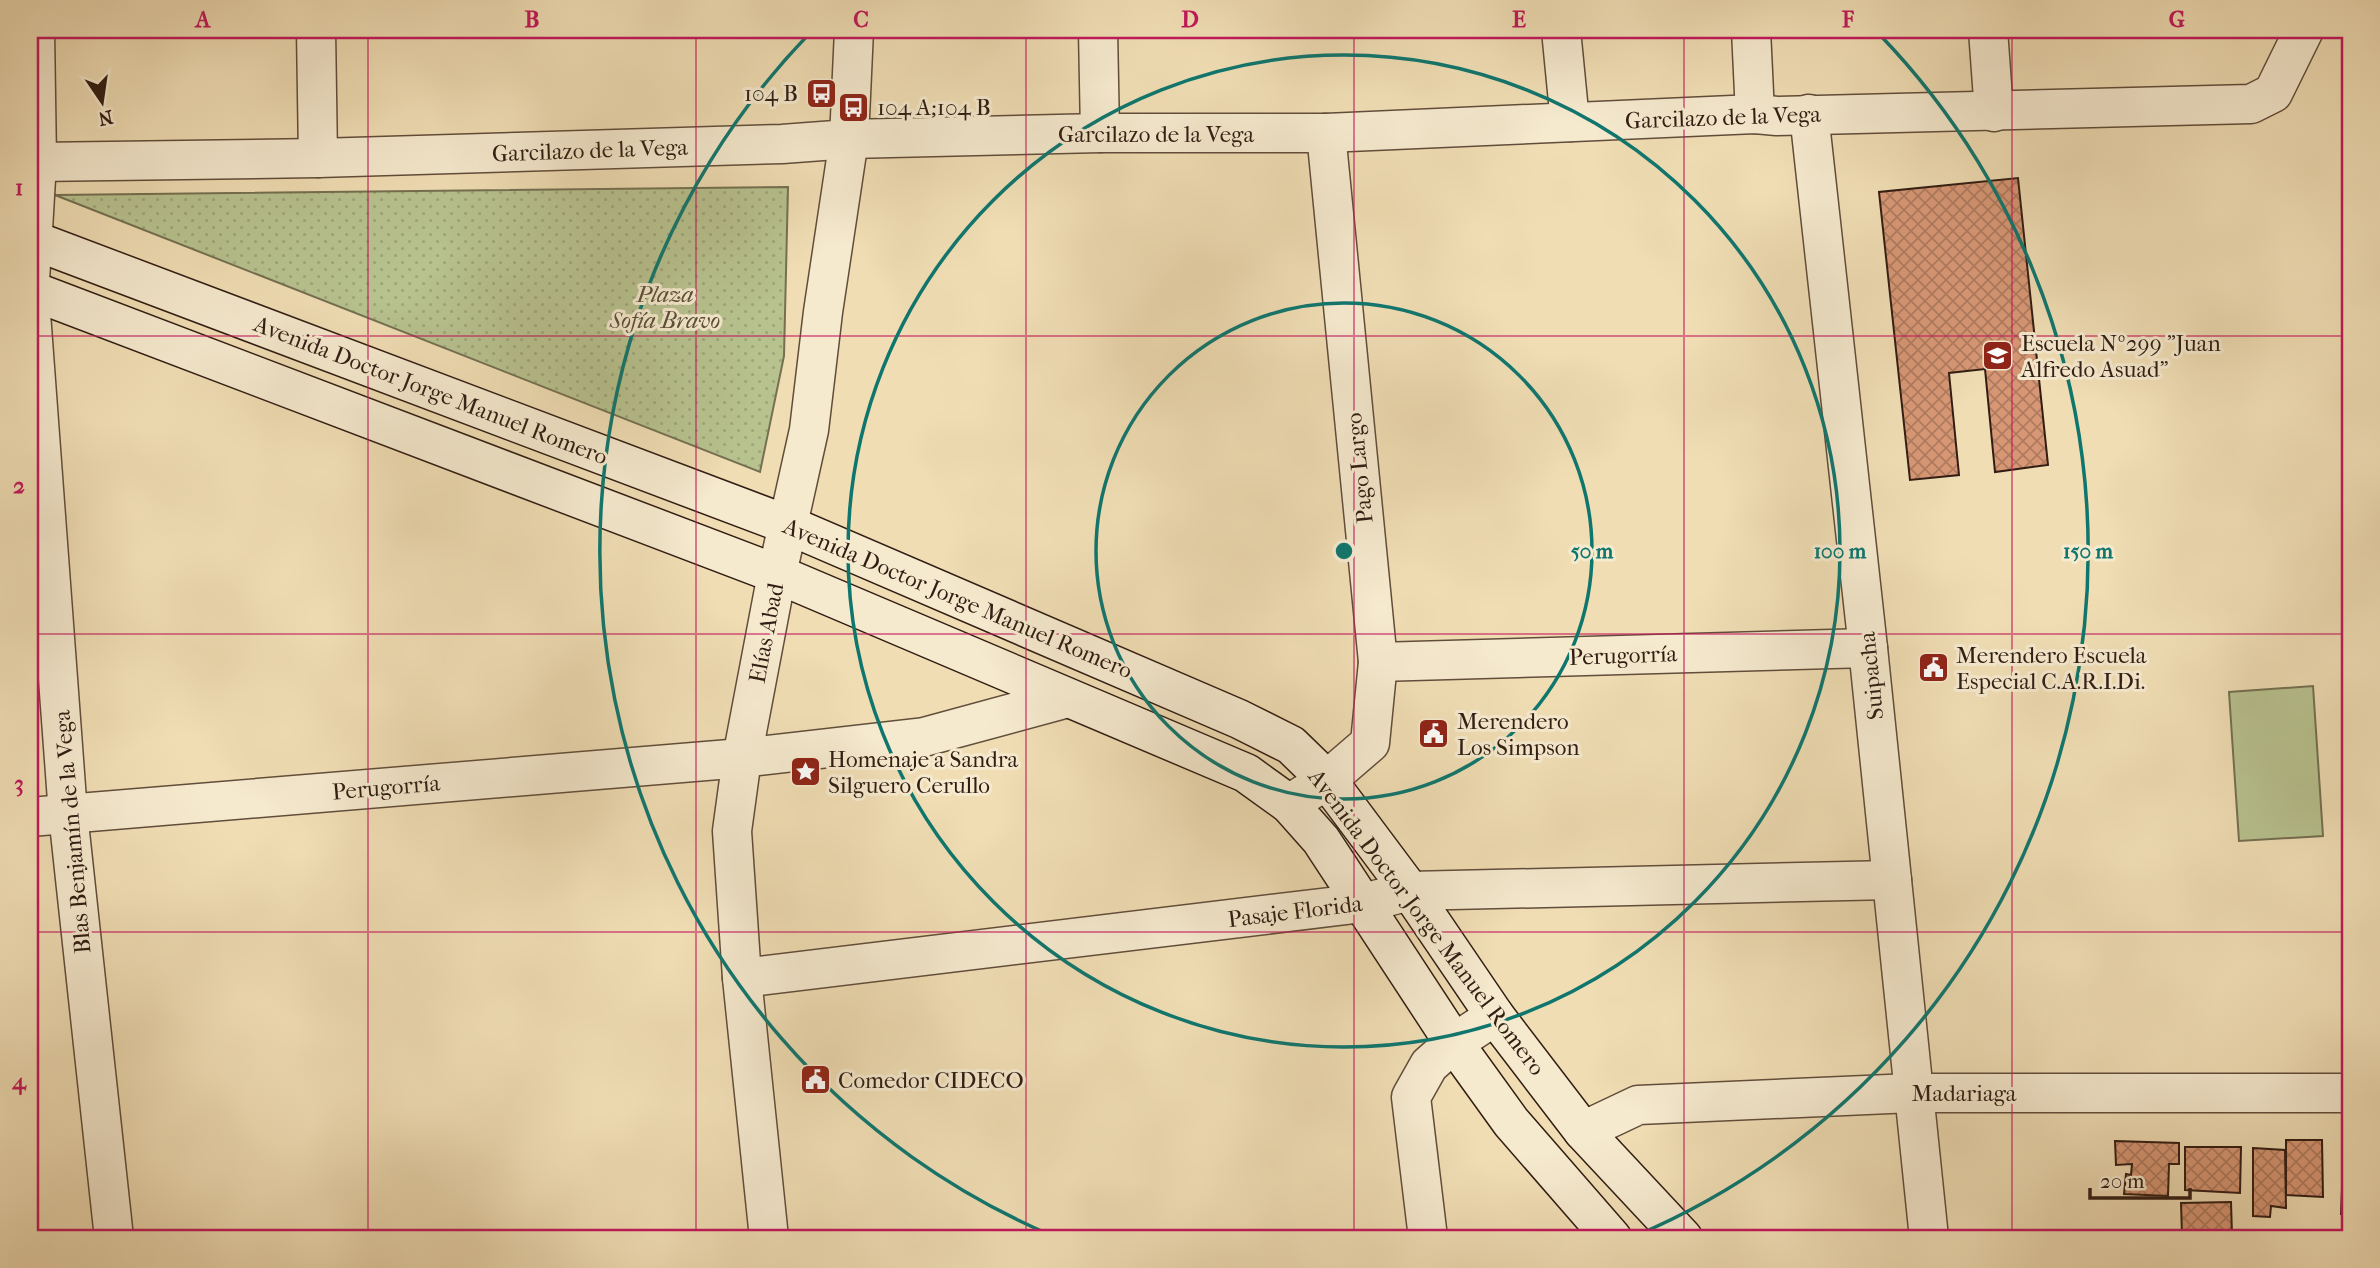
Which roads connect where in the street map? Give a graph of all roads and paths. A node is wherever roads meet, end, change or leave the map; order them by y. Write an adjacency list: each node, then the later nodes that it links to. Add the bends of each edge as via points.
1 (35, 30): 17 (street)
2 (316, 30): 16 (street)
3 (854, 30): 15 (street, Elías Abad)
4 (1098, 30): 13 (street)
5 (1561, 30): 12 (street)
6 (1751, 30): 10 (street)
7 (1988, 30): 9 (street)
8 (2304, 30): 9 (street, Garcilazo de la Vega, via 2273,93 2251,104)
9 (1994, 112): 11 (street, Garcilazo de la Vega)
10 (1755, 114): 11 (street, Garcilazo de la Vega); 12 (street, Garcilazo de la Vega)
11 (1809, 114): 24 (street, Suipacha)
12 (1570, 122): 14 (street, Garcilazo de la Vega)
13 (1100, 133): 14 (street, Garcilazo de la Vega); 15 (street, Garcilazo de la Vega)
14 (1326, 133): 25 (street, Pago Largo)
15 (849, 139): 16 (street, Garcilazo de la Vega); 22 (street, Elías Abad, via 809,430)
16 (318, 158): 17 (street, Garcilazo de la Vega)
17 (37, 162): 18 (street)
18 (31, 239): 19 (street); 22 (street, Avenida Doctor Jorge Manuel Romero)
19 (30, 281)
20 (30, 290): 23 (street, Avenida Doctor Jorge Manuel Romero)
21 (30, 300): 30 (street, Blas Benjamín de la Vega)
22 (788, 524): 23 (street, Elías Abad); 28 (street, Avenida Doctor Jorge Manuel Romero, via 1239,719 1291,745)
23 (777, 574): 26 (street, Avenida Doctor Jorge Manuel Romero); 27 (street, Elías Abad)
24 (1868, 648): 25 (street, Perugorría); 32 (street, Suipacha)
25 (1378, 662): 28 (street, Pago Largo, via 1370,743)
26 (1068, 698): 27 (street, Perugorría, via 924,737); 29 (street, Avenida Doctor Jorge Manuel Romero, via 1246,773)
27 (742, 758): 30 (street, Perugorría); 35 (street, Elías Abad, via 732,831)
28 (1327, 780): 29 (street, Pago Largo); 33 (street, Avenida Doctor Jorge Manuel Romero)
29 (1289, 804): 34 (street, Avenida Doctor Jorge Manuel Romero, via 1321,840)
30 (68, 814): 31 (street, Perugorría); 41 (street, Blas Benjamín de la Vega)
31 (30, 817)
32 (1892, 880): 33 (street, Pasaje Florida); 38 (street, Suipacha)
33 (1410, 891): 34 (street, Pasaje Florida); 36 (street, Avenida Doctor Jorge Manuel Romero)
34 (1363, 903): 35 (street, Pasaje Florida); 37 (street, Avenida Doctor Jorge Manuel Romero)
35 (742, 978): 42 (street, Elías Abad)
36 (1494, 1016): 37 (street); 40 (street, Avenida Doctor Jorge Manuel Romero)
37 (1454, 1043): 43 (street, via 1429,1065 1411,1097); 44 (street, Avenida Doctor Jorge Manuel Romero, via 1511,1122)
38 (1912, 1093): 39 (street, Madariaga); 40 (street, Madariaga, via 1638,1105); 46 (street, Suipacha)
39 (2350, 1093)
40 (1584, 1131): 45 (street, Avenida Doctor Jorge Manuel Romero)
41 (114, 1238)
42 (769, 1238)
43 (1428, 1238)
44 (1612, 1238)
45 (1682, 1238)
46 (1928, 1238)

